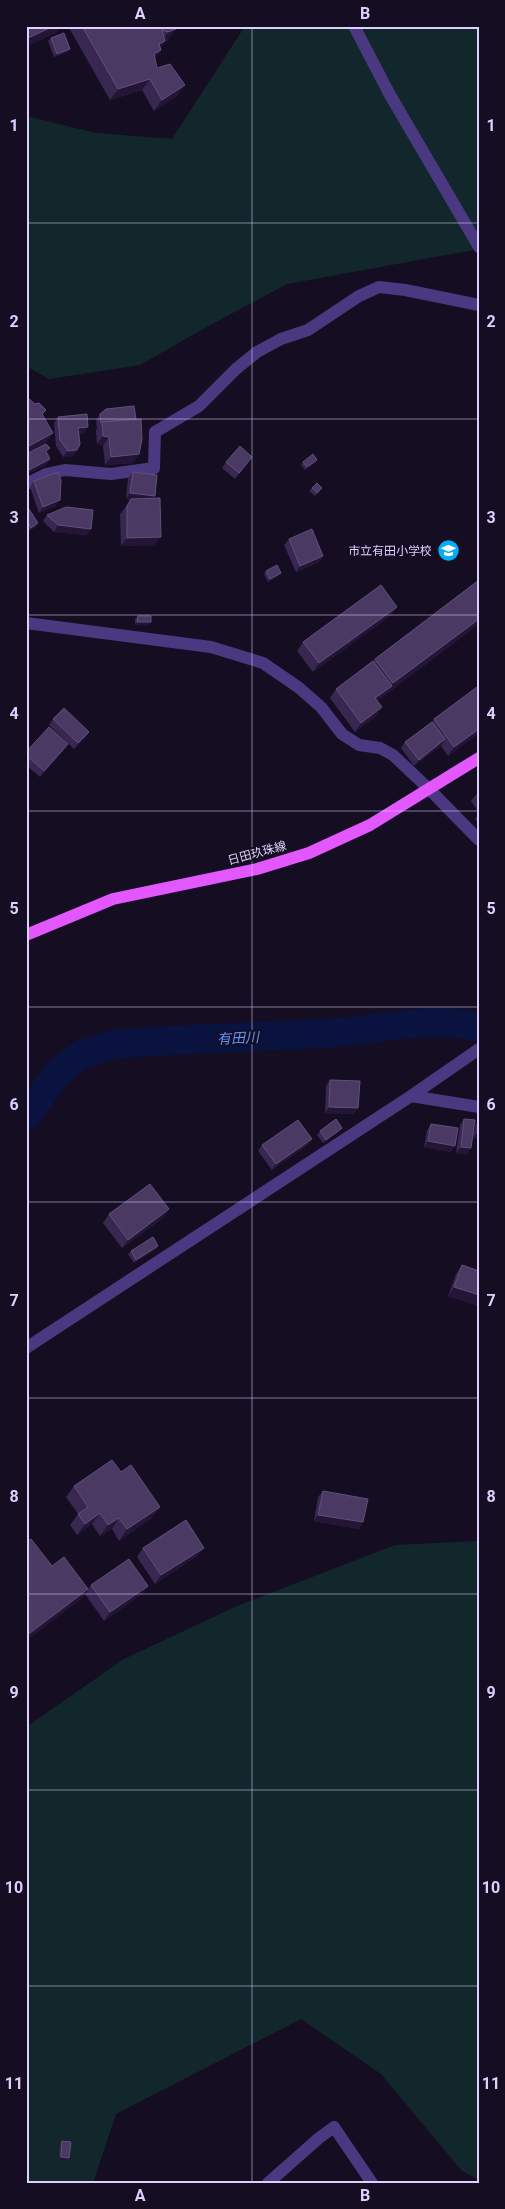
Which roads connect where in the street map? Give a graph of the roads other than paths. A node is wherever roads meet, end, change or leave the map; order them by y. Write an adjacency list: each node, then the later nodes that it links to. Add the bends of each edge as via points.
1 (354, 26): 2 (street, via 390,95)
2 (479, 247)
3 (479, 305): 4 (street, via 379,287 359,296 308,330 257,352 236,368 199,406 155,432 154,468 111,474 65,470 46,474)
4 (26, 484)
5 (26, 623): 7 (street, via 211,647 263,663 310,697 342,734 359,745 380,748 393,755)
6 (479, 758): 7 (main road, 日田玖珠線)
7 (430, 790): 8 (street); 9 (main road, 日田玖珠線, via 370,825 309,853 257,870 113,899)
8 (479, 840)
9 (26, 935)
10 (479, 1049): 11 (street)
11 (411, 1096): 12 (street); 13 (street)
12 (479, 1107)
13 (26, 1348)
14 (268, 2183): 15 (street, via 334,2127)
15 (372, 2183)

